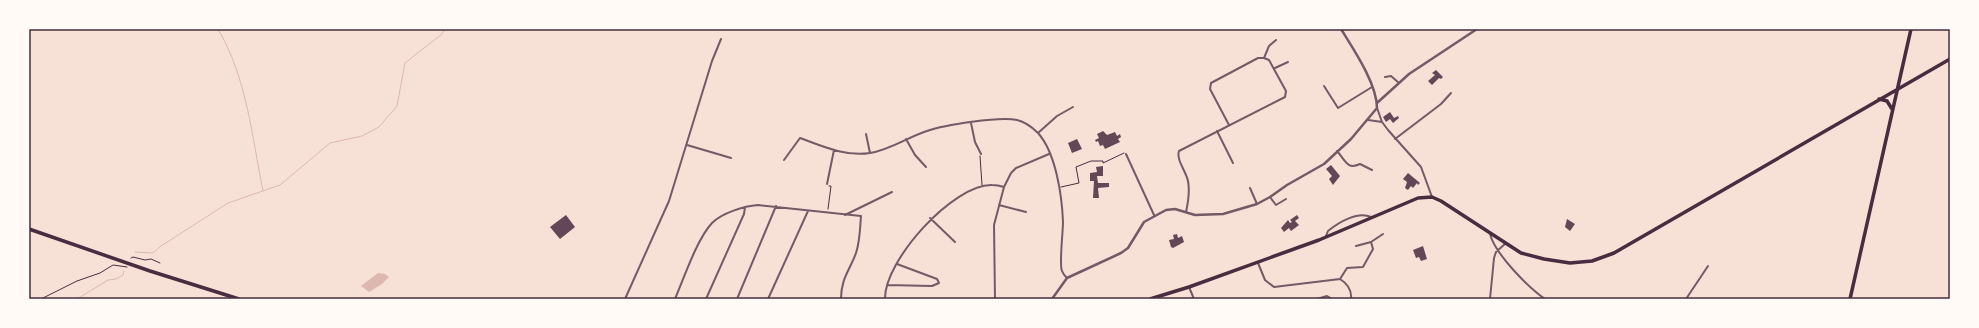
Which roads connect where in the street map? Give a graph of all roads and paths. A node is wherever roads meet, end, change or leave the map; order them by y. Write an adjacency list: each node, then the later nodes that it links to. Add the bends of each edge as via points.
1 (1341, 29): 13 (street)
2 (1477, 29): 11 (street, via 1413,71)
3 (1911, 29): 14 (highway)
4 (721, 38): 30 (street)
5 (1276, 40): 6 (street, via 1268,46)
6 (1264, 58): 9 (street); 24 (street, via 1258,58 1211,83 1210,89)
7 (1950, 59): 14 (highway)
8 (1288, 62): 9 (street)
9 (1275, 68): 24 (street, via 1286,91 1285,97)
10 (1385, 77): 11 (street, via 1391,76)
11 (1400, 83): 17 (street)
12 (1324, 86): 13 (street, via 1338,108)
13 (1372, 87): 17 (street)
14 (1897, 89): 16 (highway); 20 (highway)
15 (1451, 93): 29 (street, via 1442,104)
16 (1879, 99): 20 (highway, via 1887,102); 69 (highway, via 1614,253 1592,261 1566,263 1521,253)
17 (1377, 103): 19 (street)
18 (1073, 107): 26 (street, via 1057,116)
19 (1377, 108): 21 (street); 22 (street)
20 (1892, 108): 101 (highway)
21 (1368, 120): 22 (street); 32 (street)
22 (1382, 122): 29 (street)
23 (971, 123): 26 (street, via 1010,119 1023,122); 28 (street, via 928,130); 34 (street, via 975,142)
24 (1229, 125): 25 (street)
25 (1217, 131): 39 (street); 57 (street, via 1182,149 1178,155 1188,182)
26 (1038, 133): 35 (street)
27 (866, 134): 33 (street)
28 (906, 139): 33 (street); 40 (street)
29 (1395, 139): 49 (street, via 1421,167)
30 (687, 145): 37 (street); 84 (street, via 663,218)
31 (834, 150): 33 (street, via 852,154); 38 (street, via 800,138); 42 (street)
32 (1337, 151): 41 (street, via 1350,167 1360,164); 48 (street, via 1324,164)
33 (870, 153)
34 (981, 154): 43 (path)
35 (1049, 154): 44 (street, via 1016,168); 45 (street)
36 (1126, 154): 45 (path, via 1123,153 1103,163 1091,161 1076,167 1079,183); 60 (street)
37 (731, 158)
38 (784, 160)
39 (1233, 163)
40 (926, 167)
41 (1372, 170)
42 (827, 184): 58 (path, via 831,186)
43 (982, 187): 44 (street); 61 (street, via 954,200)
44 (1004, 187): 52 (street)
45 (1059, 188): 78 (street, via 1061,267)
46 (1250, 188): 51 (street)
47 (892, 192): 59 (street)
48 (1270, 197): 50 (street, via 1276,205); 51 (street)
49 (1432, 197): 62 (highway, via 1418,198); 64 (highway)
50 (1286, 199)
51 (1257, 204): 57 (street, via 1223,214 1195,215)
52 (999, 205): 56 (street); 91 (street, via 994,225)
53 (776, 206): 54 (street); 55 (street); 87 (street)
54 (745, 207): 85 (street, via 716,220 706,231); 86 (street)
55 (808, 211): 58 (street); 88 (street)
56 (1026, 212)
57 (1186, 212): 60 (street, via 1175,209)
58 (827, 213): 59 (street)
59 (845, 215): 89 (street, via 861,216 858,245 843,280)
60 (1154, 215): 78 (street, via 1144,222 1128,248)
61 (930, 218): 67 (street); 75 (street)
62 (1372, 218): 66 (highway); 66 (street, via 1363,215 1347,220 1328,231)
63 (29, 229): 83 (highway)
64 (1490, 233): 69 (highway); 71 (street)
65 (1383, 234): 68 (street)
66 (1326, 237): 74 (highway)
67 (955, 242)
68 (1371, 242): 70 (street); 79 (street, via 1373,248 1363,267 1347,268)
69 (1506, 243): 71 (street)
70 (1356, 246)
71 (1499, 249): 98 (street, via 1492,267); 99 (street, via 1513,270 1532,290)
72 (131, 258): 73 (path, via 152,259)
73 (160, 263)
74 (1258, 263): 79 (street, via 1265,280 1274,287); 81 (highway)
75 (897, 264): 80 (street); 80 (street, via 937,279 939,283 932,286)
76 (128, 266): 82 (path, via 126,268 113,265)
77 (1708, 266): 100 (street)
78 (1067, 278): 92 (street)
79 (1340, 280): 97 (street, via 1350,290)
80 (887, 286): 90 (street)
81 (1189, 287): 93 (highway); 94 (street)
82 (41, 299)
83 (239, 299)
84 (625, 299)
85 (675, 299)
86 (706, 299)
87 (737, 299)
88 (768, 299)
89 (841, 299)
90 (885, 299)
91 (995, 299)
92 (1052, 299)
93 (1150, 299)
94 (1194, 299)
95 (1317, 299): 96 (street, via 1327,296)
96 (1332, 299)
97 (1351, 299)
98 (1490, 299)
99 (1545, 299)
100 (1686, 299)
101 (1850, 299)

